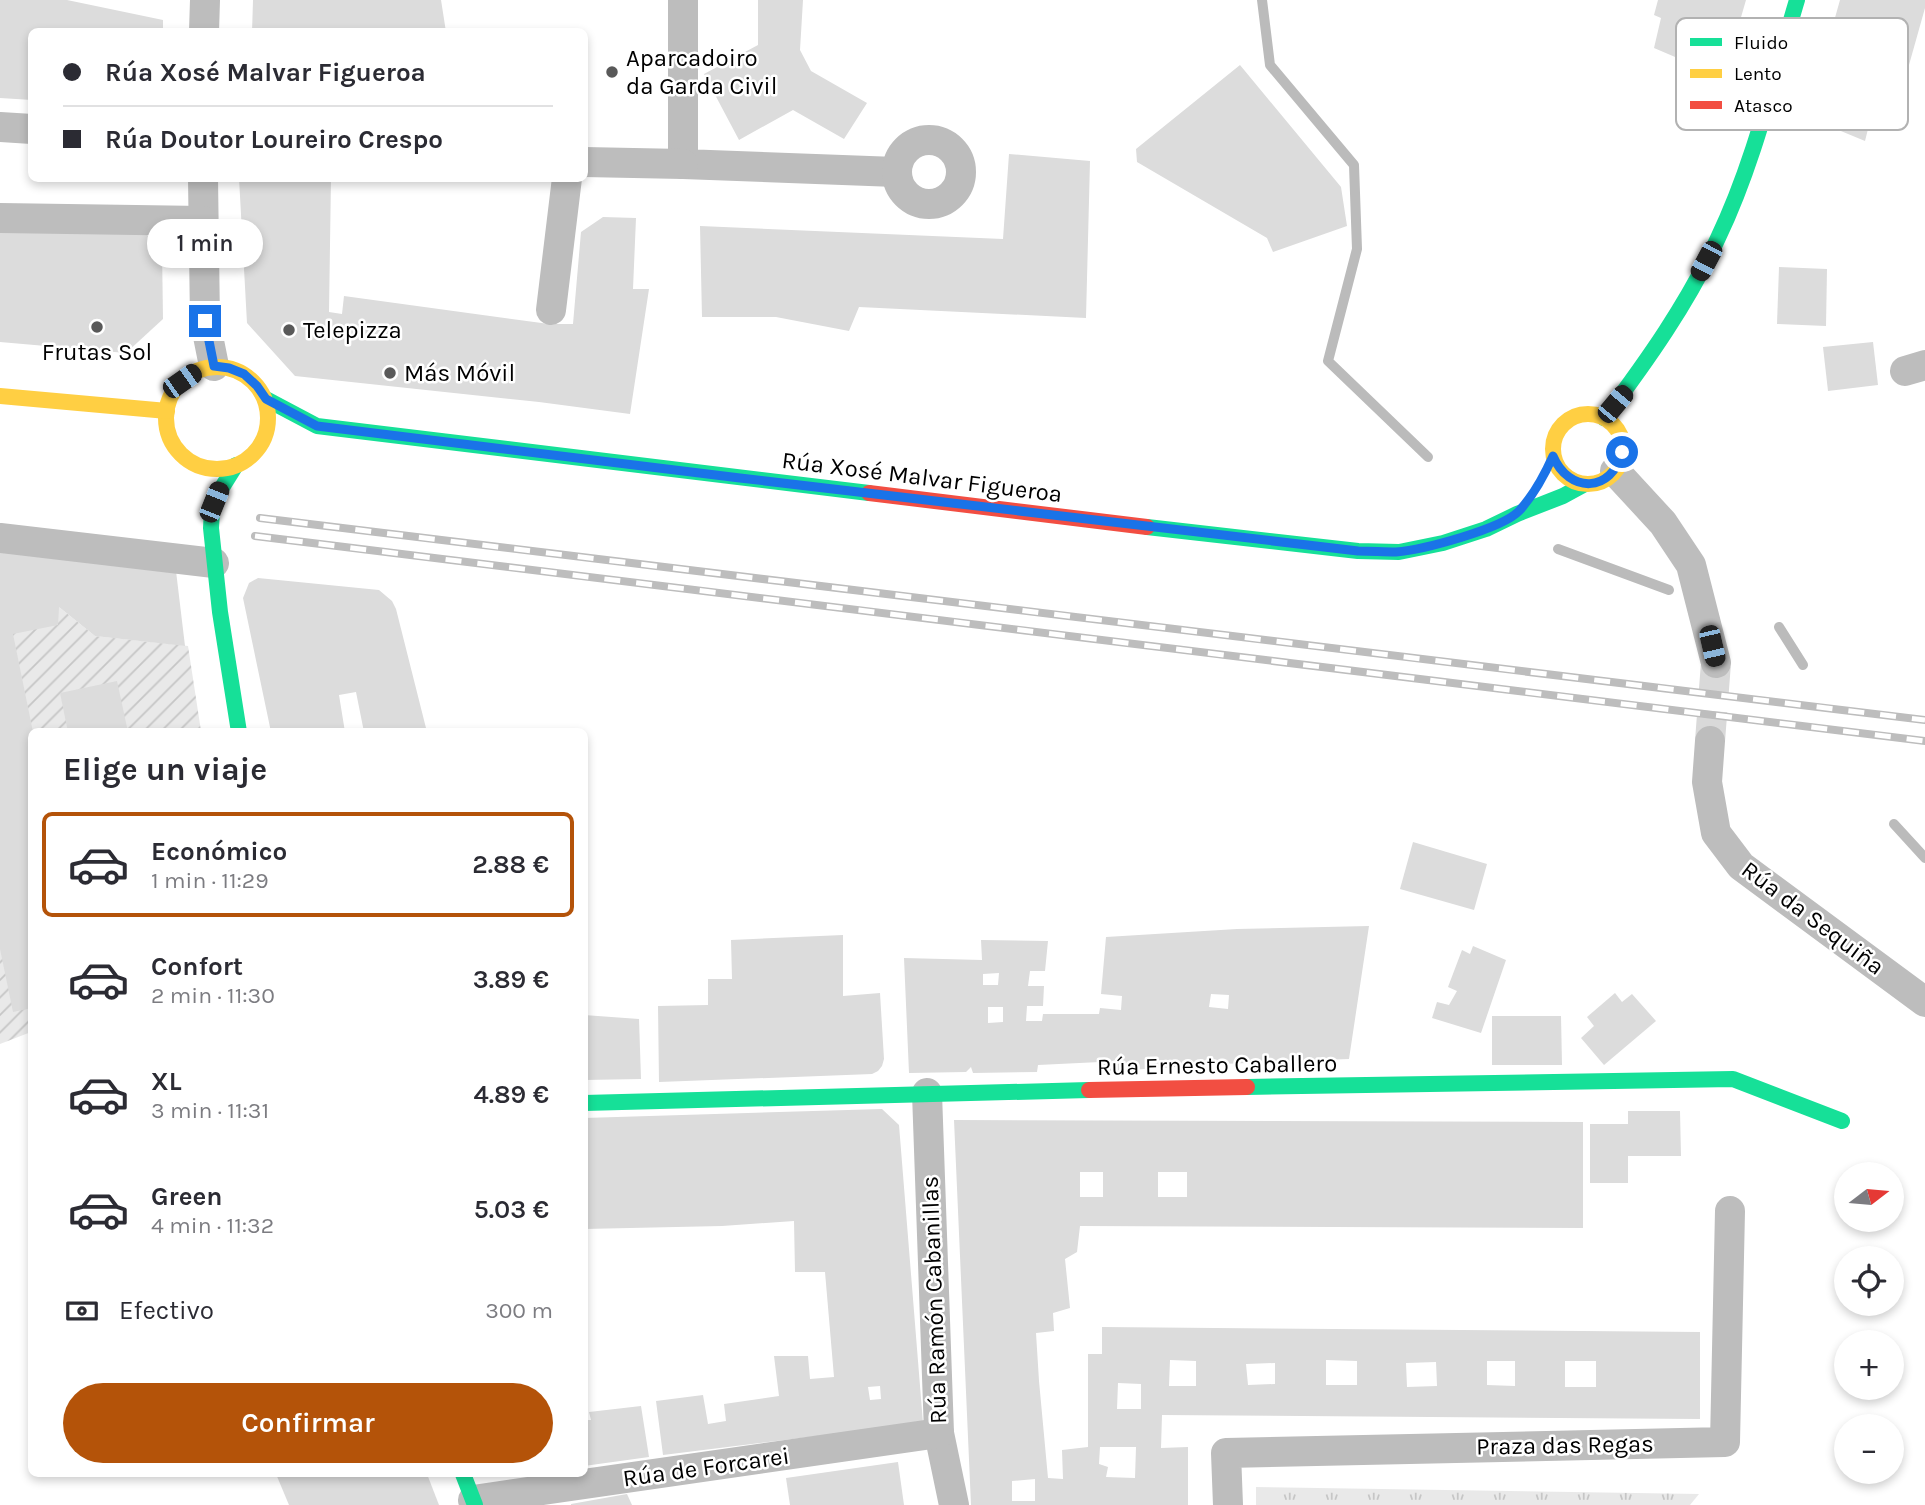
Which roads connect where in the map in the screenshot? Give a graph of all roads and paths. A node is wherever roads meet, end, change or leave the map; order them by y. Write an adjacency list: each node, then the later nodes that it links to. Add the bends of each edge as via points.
1 (683, 0): 8 (street)
2 (1797, 0): 3 (main road)
3 (1792, 18)
4 (0, 127): 5 (street)
5 (28, 129)
6 (1759, 130): 19 (main road, via 1730,211 1698,276)
7 (588, 162): 8 (street)
8 (683, 164): 9 (street)
9 (896, 172)
10 (203, 182): 13 (street)
11 (566, 182): 14 (street)
12 (0, 218): 13 (street)
13 (203, 221): 15 (street, via 205,321)
14 (551, 310)
15 (214, 366): 17 (main road, via 244,374); 18 (main road, via 182,381)
16 (0, 396): 18 (main road)
17 (266, 399): 20 (main road, Rúa Xosé Malvar Figueroa); 21 (main road, via 266,433)
18 (167, 411): 23 (main road, via 167,426 180,453 206,467)
19 (1604, 418): 22 (main road, Rúa Xosé Malvar Figueroa, via 1593,414 1571,418 1556,434); 24 (main road, via 1622,442)
20 (317, 426): 21 (main road, Rúa Xosé Malvar Figueroa); 26 (main road, Rúa Xosé Malvar Figueroa, via 1358,551 1399,552 1443,543)
21 (259, 447): 23 (main road)
22 (1553, 456): 25 (main road, via 1565,475); 26 (main road, Rúa Xosé Malvar Figueroa)
23 (236, 465): 28 (main road, via 214,502)
24 (1615, 471): 25 (main road, Rúa Xosé Malvar Figueroa, via 1606,479); 29 (street, via 1663,523 1691,565)
25 (1585, 484): 26 (main road, Rúa Xosé Malvar Figueroa)
26 (1517, 514)
27 (0, 538): 28 (street)
28 (214, 563): 30 (main road)
29 (1716, 663)
30 (238, 728)
31 (1710, 741): 32 (street, Rúa da Sequiña, via 1707,782 1716,834 1741,866)
32 (1925, 1002)
33 (927, 1093): 34 (main road, Rúa Ernesto Caballero); 35 (main road, Rúa Ernesto Caballero, via 1733,1079); 37 (street, Rúa Ramón Cabanillas)
34 (588, 1103)
35 (1842, 1121)
36 (1730, 1211): 40 (street, Praza das Regas, via 1725,1441 1226,1453)
37 (939, 1433): 38 (street, Rúa de Forcarei); 39 (street, Rúa Ramón Cabanillas)
38 (470, 1493)
39 (954, 1505)
40 (1228, 1505)

